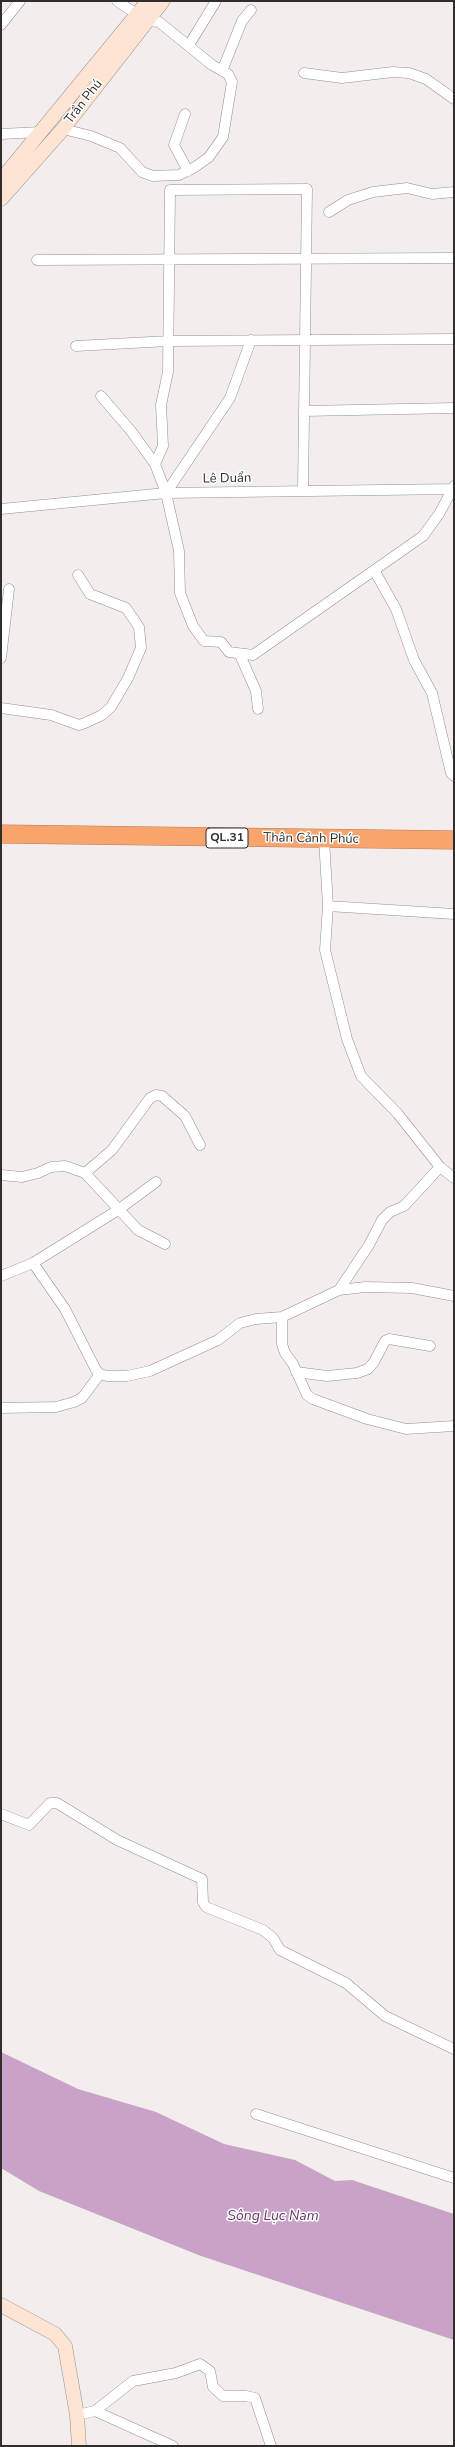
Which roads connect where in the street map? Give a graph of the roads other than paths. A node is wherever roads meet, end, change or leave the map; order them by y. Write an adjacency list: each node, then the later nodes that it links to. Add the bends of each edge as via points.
1 (20, 1): 8 (street)
2 (117, 1): 7 (street)
3 (148, 1): 7 (main road, Trần Phú)
4 (163, 1): 7 (main road, Trần Phú)
5 (216, 1): 9 (street)
6 (251, 10): 10 (street, via 242,21)
7 (142, 18): 9 (street, via 159,22); 14 (main road, Trần Phú); 15 (main road, Trần Phú)
8 (1, 25)
9 (190, 46): 10 (street)
10 (222, 71): 17 (street, via 228,74 232,82 223,137 209,157)
11 (304, 74): 12 (street, via 342,78 393,72 409,73 426,79)
12 (454, 99)
13 (185, 114): 17 (street, via 174,145)
14 (63, 129): 17 (street, via 91,136 120,148 142,172 148,175 179,175); 20 (main road, Trần Phú)
15 (41, 132): 16 (street); 18 (main road, Trần Phú)
16 (1, 134)
17 (188, 171)
18 (1, 180)
19 (454, 192): 21 (street, via 432,194 406,188 373,192 348,200)
20 (1, 199)
21 (330, 212)
22 (306, 258): 23 (street); 24 (street); 24 (street, via 306,189 170,190); 28 (street)
23 (454, 258)
24 (169, 259): 25 (street); 29 (street)
25 (37, 260)
26 (454, 339): 28 (street)
27 (251, 340): 28 (street); 29 (street); 37 (street, via 230,398)
28 (305, 340): 33 (street)
29 (168, 341): 30 (street); 34 (street, via 168,372 161,405 163,446)
30 (76, 346)
31 (101, 396): 34 (street)
32 (454, 408): 33 (street)
33 (304, 411): 36 (street)
34 (155, 464): 37 (street)
35 (453, 488): 36 (street, Lê Duẩn); 39 (street, via 440,514 423,536)
36 (303, 491): 37 (street, Lê Duẩn)
37 (166, 493): 38 (street, Lê Duẩn); 42 (street, via 179,552 180,593 193,626 204,641 221,642 229,652)
38 (1, 509)
39 (374, 570): 42 (street, via 252,655); 46 (street, via 396,609 414,660 432,693 450,773)
40 (78, 574): 44 (street, via 90,594 126,608 139,627 141,648 128,678 111,707 102,715 85,723 79,724 51,715)
41 (9, 589): 43 (street)
42 (240, 655): 45 (street, via 256,691)
43 (1, 658)
44 (1, 708)
45 (258, 709)
46 (454, 776)
47 (1, 834): 48 (highway, Thân Cảnh Phúc / QL.31)
48 (324, 839): 49 (highway, Thân Cảnh Phúc / QL.31); 50 (street)
49 (454, 840)
50 (328, 906): 51 (street); 53 (street, via 325,950 347,1039 361,1076 398,1114)
51 (454, 914)
52 (200, 1145): 54 (street, via 185,1116 162,1096 156,1095 150,1098 112,1150)
53 (440, 1168): 56 (street); 62 (street, via 404,1206 390,1212 382,1220)
54 (85, 1174): 55 (street, via 65,1166 51,1167 22,1177); 58 (street)
55 (1, 1175)
56 (454, 1178)
57 (156, 1182): 58 (street)
58 (118, 1210): 59 (street, via 138,1230); 60 (street)
59 (165, 1244)
60 (33, 1263): 61 (street); 67 (street, via 65,1309)
61 (1, 1276)
62 (340, 1290): 63 (street, via 365,1287 412,1288); 64 (street)
63 (454, 1296)
64 (282, 1317): 66 (street, via 282,1344); 67 (street, via 256,1318 240,1323 218,1340 150,1370 127,1376)
65 (430, 1346): 66 (street, via 389,1339 371,1365 357,1373 327,1376)
66 (296, 1372): 69 (street, via 306,1395 367,1419 406,1429)
67 (100, 1374): 68 (street, via 82,1398 74,1402 56,1407)
68 (1, 1408)
69 (454, 1426)
70 (1, 1814): 71 (street, via 29,1825 50,1803 57,1803 117,1840 202,1879 203,1902 206,1907 263,1930 273,1938 280,1950 346,1983 385,2016)
71 (454, 2049)
72 (256, 2114): 73 (street)
73 (454, 2178)
74 (1, 2305): 76 (main road, via 55,2334 65,2346)
75 (94, 2411): 76 (street); 78 (street); 79 (street, via 132,2380 176,2373 200,2364 210,2371 213,2387 223,2396 255,2398)
76 (77, 2415): 77 (main road)
77 (78, 2446)
78 (174, 2446)
79 (271, 2446)

